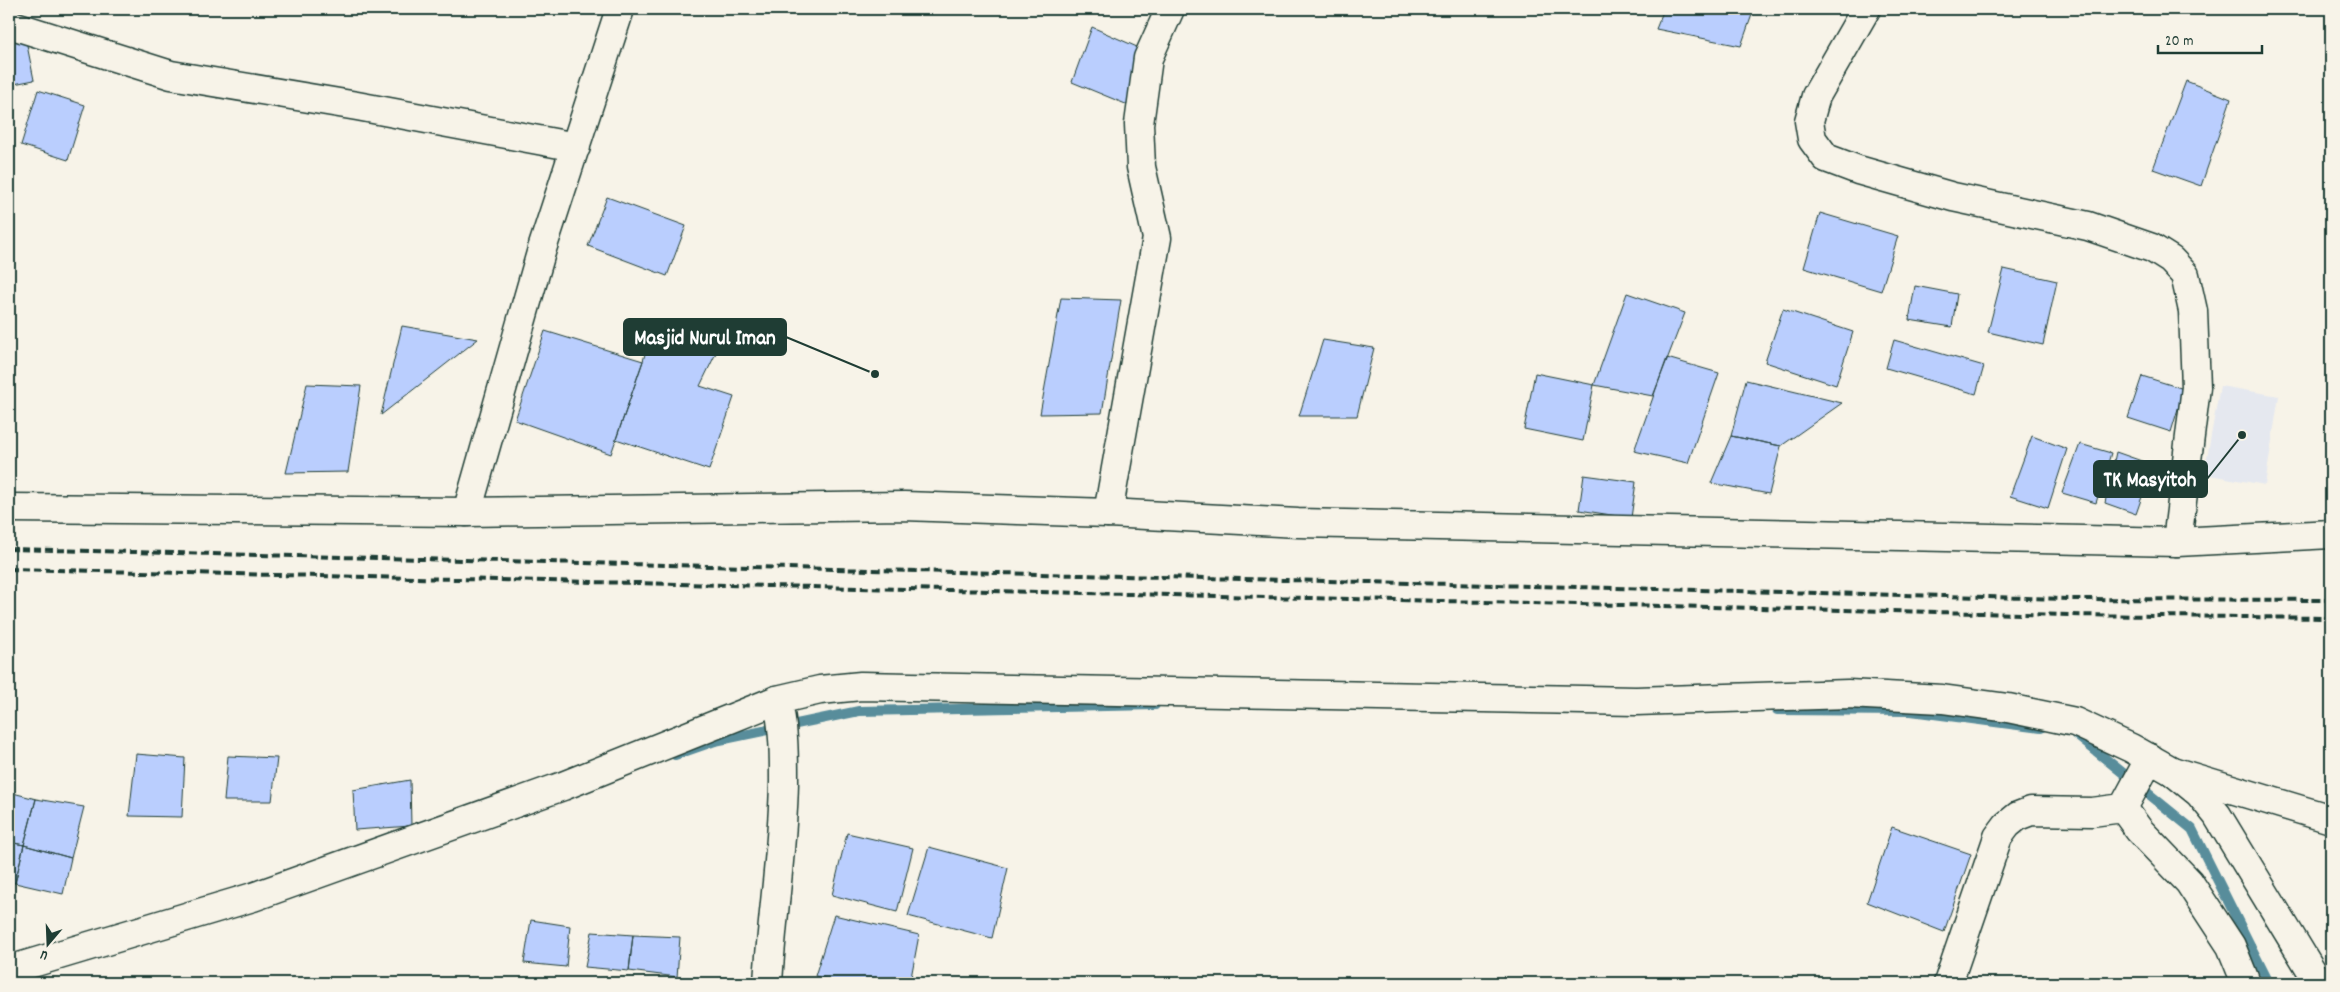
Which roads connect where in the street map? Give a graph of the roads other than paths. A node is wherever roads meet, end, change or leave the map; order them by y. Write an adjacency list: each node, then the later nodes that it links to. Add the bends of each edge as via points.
1 (620, 9): 5 (street)
2 (1170, 9): 8 (street, via 1148,58 1139,124 1141,167 1157,238)
3 (1866, 9): 10 (street, via 1816,96 1809,121 1812,139 1826,158 1953,197 2088,226 2152,248 2171,260 2185,275 2193,311 2196,387)
4 (9, 24): 5 (street, via 171,75)
5 (576, 147): 7 (street, via 542,249)
6 (9, 508): 7 (street)
7 (467, 512): 8 (street, via 904,506)
8 (1108, 513): 10 (street, via 1298,522)
9 (2331, 534): 10 (street)
10 (2177, 542)
11 (778, 705): 12 (street, via 820,690 861,686 1636,701 1848,694 1942,699 2075,722); 15 (street, via 253,897); 16 (street, via 784,761 783,830)
12 (2155, 767): 13 (street); 14 (street); 19 (street, via 2199,793 2217,815)
13 (2125, 805): 17 (street, via 2092,812 2031,812 2018,816 2007,825 1998,837); 18 (street, via 2135,825 2189,882 2231,946)
14 (2331, 819)
15 (9, 970)
16 (768, 983)
17 (1948, 983)
18 (2246, 983)
19 (2319, 983)

